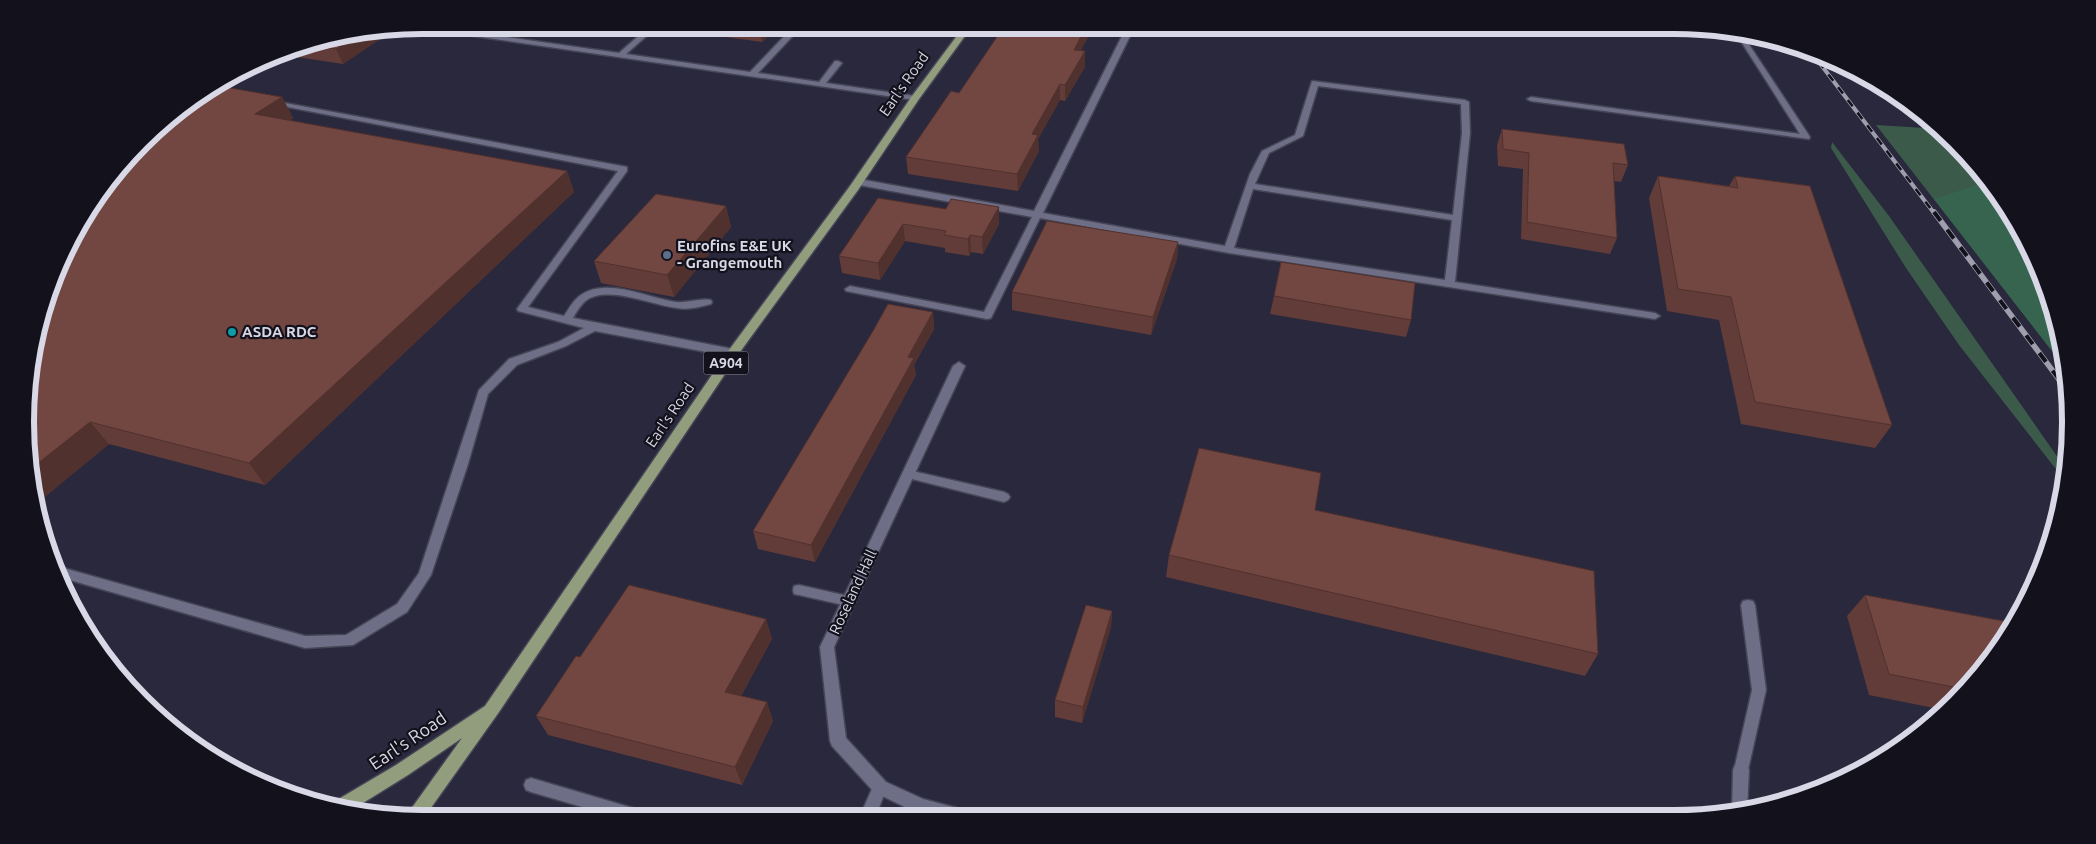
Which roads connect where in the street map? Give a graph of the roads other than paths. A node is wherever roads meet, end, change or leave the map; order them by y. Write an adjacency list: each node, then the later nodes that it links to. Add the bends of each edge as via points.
1 (471, 34): 7 (lane)
2 (645, 34): 7 (lane)
3 (791, 34): 9 (lane)
4 (962, 34): 11 (main road, Earl's Road / A904)
5 (1126, 36): 16 (lane)
6 (1743, 40): 12 (lane, via 1806,137)
7 (620, 56): 9 (lane)
8 (838, 63): 10 (lane)
9 (752, 75): 10 (lane)
10 (821, 84): 11 (lane)
11 (915, 98): 14 (main road, Earl's Road / A904)
12 (1531, 99)
13 (266, 101): 23 (lane, via 624,169 522,309)
14 (859, 182): 16 (lane); 25 (main road, Earl's Road / A904)
15 (1250, 186): 17 (lane); 17 (lane, via 1266,151 1299,136 1315,83 1465,102 1466,133); 18 (lane)
16 (1037, 215): 18 (lane); 20 (lane, via 987,316)
17 (1457, 218): 19 (lane)
18 (1229, 250): 19 (lane)
19 (1450, 284): 22 (lane)
20 (850, 289)
21 (707, 302): 23 (lane, via 685,306 601,292 586,295)
22 (1656, 316)
23 (567, 320): 24 (lane)
24 (594, 327): 25 (lane); 29 (lane, via 562,344 513,362 483,393 425,575 402,608 348,641 305,642)
25 (733, 353): 33 (main road, Earl's Road / A904)
26 (959, 366): 27 (street, Roseland Hall)
27 (908, 474): 28 (lane); 31 (street, Roseland Hall)
28 (1004, 497)
29 (64, 573)
30 (799, 590): 31 (lane)
31 (848, 601): 36 (street, Roseland Hall, via 827,647 838,741)
32 (1748, 605): 34 (lane, via 1759,690)
33 (494, 707): 37 (main road, Earl's Road); 39 (main road, Earl's Road)
34 (1741, 770): 38 (street)
35 (531, 786): 40 (lane)
36 (880, 787): 41 (lane); 42 (street, Roseland Hall)
37 (348, 803)
38 (1739, 805)
39 (420, 810)
40 (615, 810)
41 (870, 810)
42 (936, 810)

